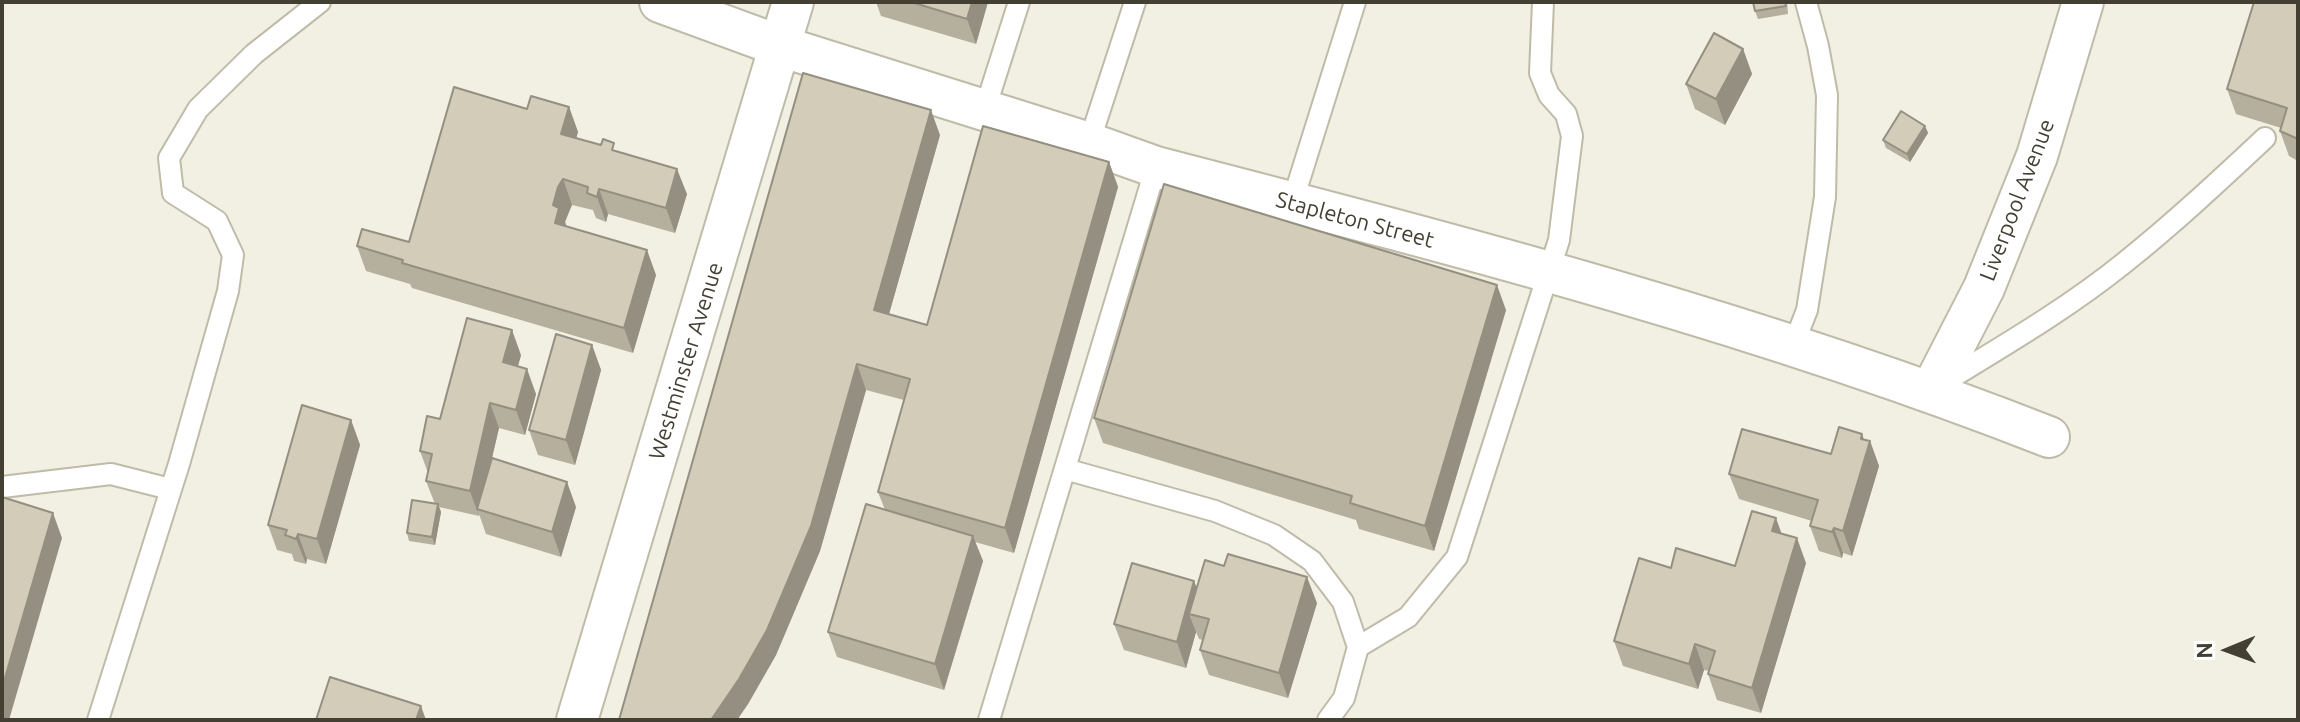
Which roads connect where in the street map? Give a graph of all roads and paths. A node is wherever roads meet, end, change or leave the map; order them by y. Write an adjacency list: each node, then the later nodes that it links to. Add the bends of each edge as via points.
1 (320, 2): 22 (lane, via 254,54 198,109 169,158 173,193 217,221 233,255 228,291)
2 (660, 2): 10 (street, Stapleton Street)
3 (793, 2): 10 (street, Westminster Avenue)
4 (1019, 2): 11 (lane)
5 (1135, 2): 13 (lane)
6 (1355, 2): 15 (lane)
7 (1543, 2): 16 (lane, via 1540,73 1549,95 1566,114 1572,136 1559,240)
8 (1806, 2): 17 (lane, via 1827,95 1825,197 1807,310)
9 (2083, 2): 18 (street, Liverpool Avenue, via 2037,156 1984,288)
10 (780, 46): 11 (street, Stapleton Street); 25 (street, Westminster Avenue)
11 (984, 112): 13 (street, Stapleton Street)
12 (2265, 138): 18 (lane, via 2123,264 2055,314)
13 (1089, 143): 14 (street, Stapleton Street)
14 (1156, 167): 15 (street, Stapleton Street); 20 (lane)
15 (1292, 203): 16 (street, Stapleton Street)
16 (1547, 272): 17 (street, Stapleton Street); 23 (lane, via 1457,557 1408,617)
17 (1793, 346): 18 (street, Stapleton Street)
18 (1931, 391): 19 (street, Stapleton Street)
19 (2049, 437)
20 (1065, 469): 23 (lane, via 1215,511 1274,535 1312,561 1343,602); 26 (lane)
21 (2, 487): 22 (lane, via 111,474)
22 (170, 489): 24 (lane)
23 (1358, 647): 27 (lane, via 1344,698)
24 (98, 720)
25 (577, 720)
26 (989, 720)
27 (1328, 720)

